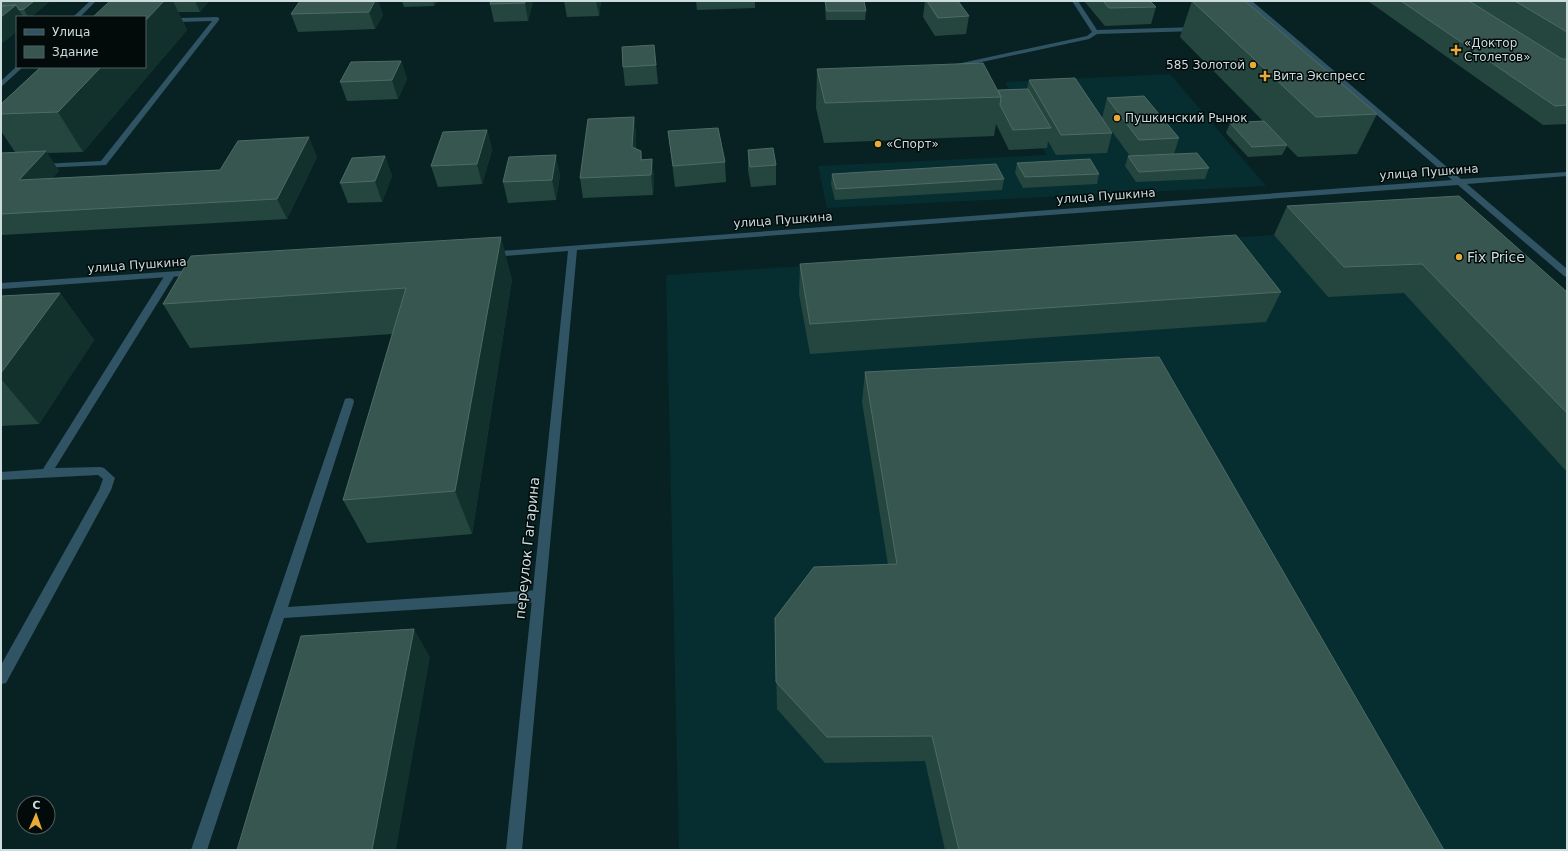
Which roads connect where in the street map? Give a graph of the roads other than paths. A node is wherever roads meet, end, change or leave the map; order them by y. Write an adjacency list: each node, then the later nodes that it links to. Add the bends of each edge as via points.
1 (93, 1): 4 (street)
2 (1075, 1): 7 (street)
3 (1248, 1): 13 (street, via 1274,27)
4 (77, 16)
5 (146, 21): 11 (street, via 217,19 103,163)
6 (1206, 29): 7 (street)
7 (1095, 32): 9 (street, via 1089,37 959,65)
8 (19, 68): 10 (street)
9 (965, 78)
10 (1, 84)
11 (32, 167)
12 (1567, 174): 13 (street, улица Пушкина)
13 (1459, 182): 14 (street, улица Пушкина); 17 (street)
14 (572, 248): 15 (street, улица Пушкина); 23 (street, переулок Гагарина)
15 (486, 254)
16 (202, 272): 18 (street, улица Пушкина)
17 (1567, 274)
18 (170, 275): 19 (street, улица Пушкина); 21 (street)
19 (1, 286)
20 (349, 402): 24 (street)
21 (46, 473): 22 (street); 25 (street, via 100,471 109,478)
22 (1, 476)
23 (538, 596): 24 (street); 27 (street, переулок Гагарина)
24 (279, 613): 26 (street)
25 (1, 678)
26 (199, 850)
27 (514, 850)

